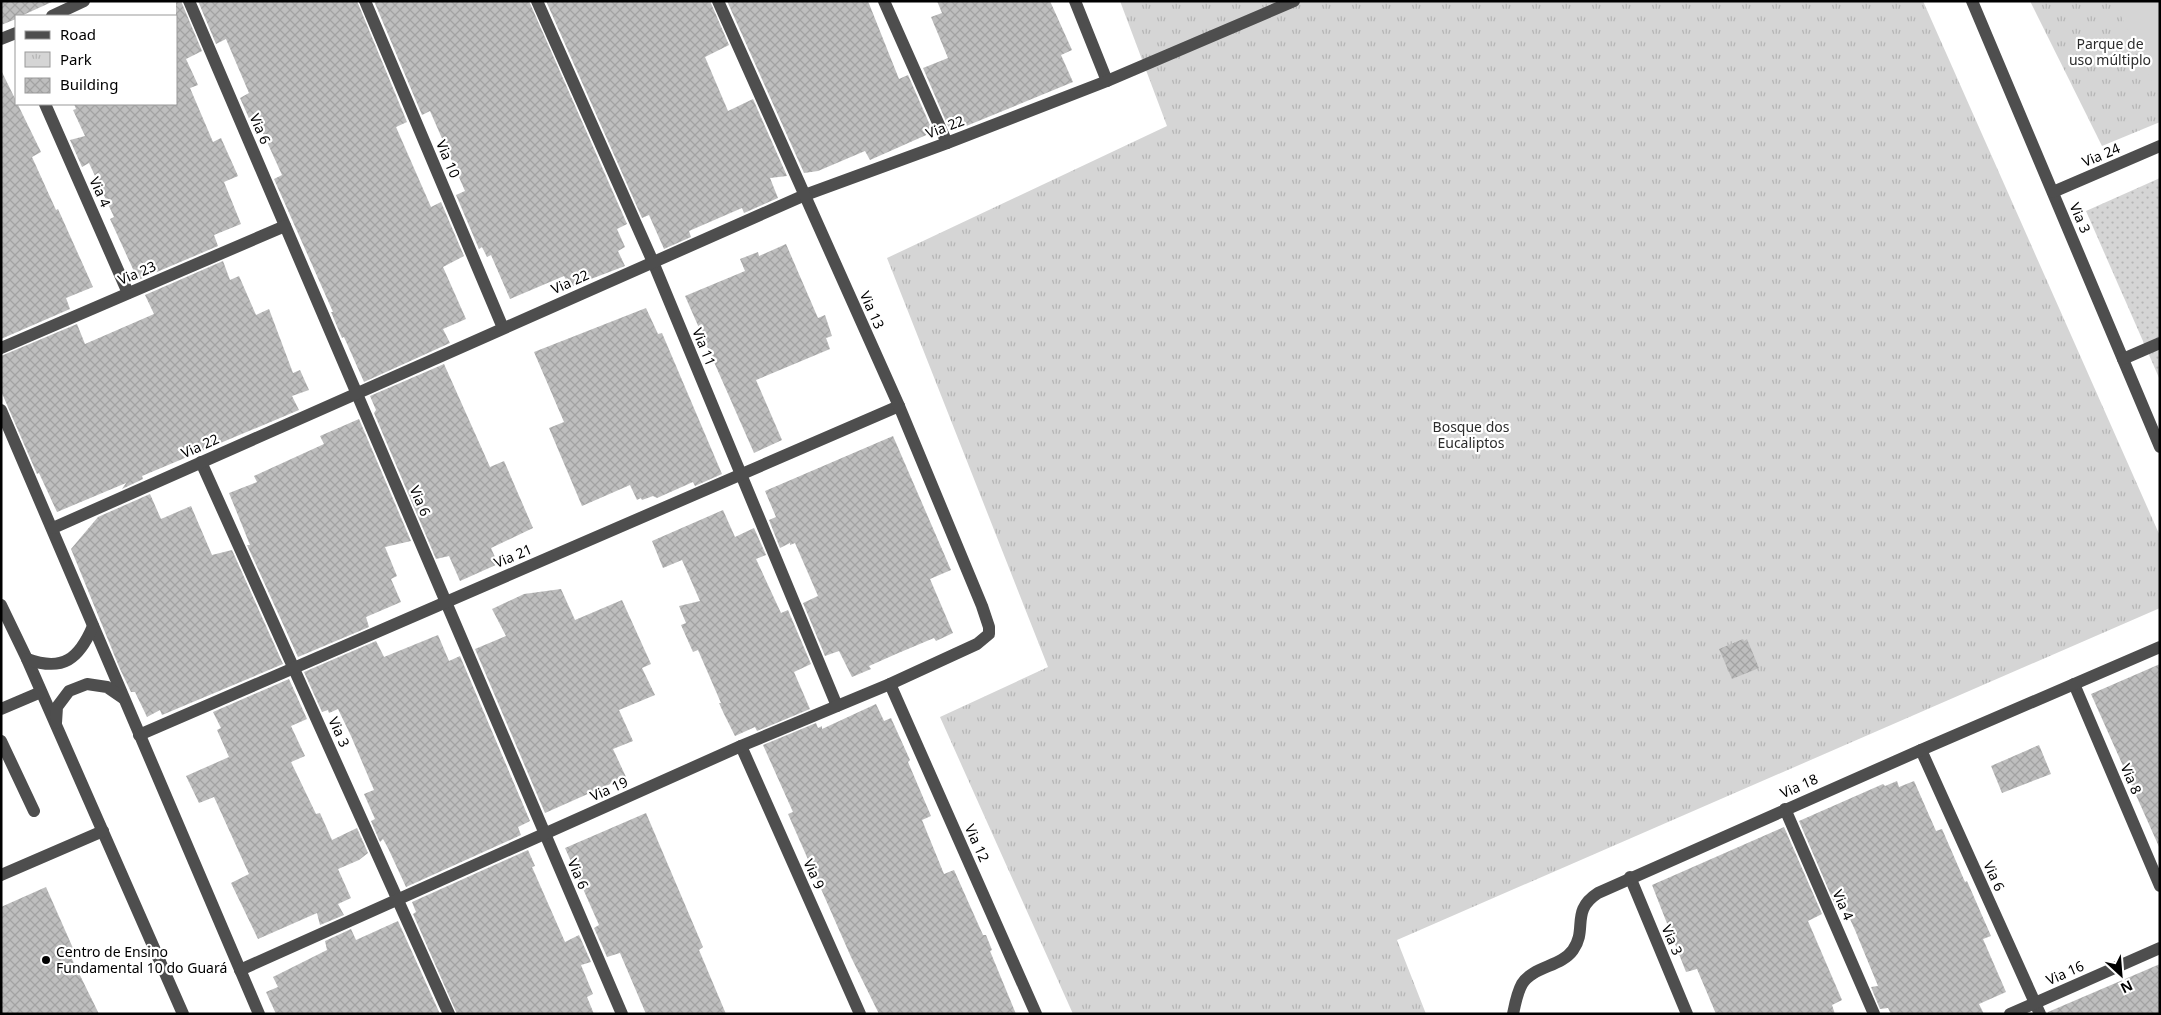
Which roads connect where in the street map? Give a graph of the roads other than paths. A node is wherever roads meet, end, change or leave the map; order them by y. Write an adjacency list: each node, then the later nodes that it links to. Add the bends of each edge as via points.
1 (84, 1): 10 (street)
2 (190, 1): 19 (street, Via 6)
3 (366, 1): 22 (street, Via 10)
4 (537, 1): 20 (street, Via 11)
5 (718, 1): 18 (street, Via 13)
6 (884, 1): 15 (street)
7 (1075, 1): 13 (street)
8 (1294, 1): 13 (street, Via 22)
9 (1972, 1): 17 (street, Via 3)
10 (54, 15)
11 (15, 35): 12 (street)
12 (1, 39)
13 (1107, 81): 15 (street, Via 22)
14 (45, 105): 21 (street, Via 4)
15 (947, 143): 18 (street, Via 22)
16 (2160, 146): 17 (street, Via 24)
17 (2053, 192): 25 (street, Via 3)
18 (805, 194): 20 (street, Via 22); 27 (street, Via 13)
19 (285, 226): 21 (street, Via 23); 26 (street, Via 6)
20 (653, 262): 22 (street, Via 22); 31 (street, Via 11)
21 (128, 293): 24 (street, Via 23)
22 (503, 328): 26 (street, Via 22)
23 (2160, 343): 25 (street)
24 (1, 348)
25 (2123, 359): 29 (street, Via 3)
26 (357, 393): 30 (street, Via 22); 33 (street, Via 6)
27 (899, 406): 31 (street, Via 21); 36 (street, Via 13, via 982,606)
28 (1, 410): 32 (street)
29 (2160, 447)
30 (201, 462): 32 (street, Via 22); 39 (street, Via 3)
31 (741, 474): 33 (street, Via 21); 44 (street, Via 11)
32 (53, 528): 35 (street)
33 (446, 602): 39 (street, Via 21); 54 (street, Via 6)
34 (1, 605): 38 (street)
35 (93, 626): 38 (street, via 86,643 74,656 60,664 43,665); 43 (street)
36 (989, 634): 40 (street, Via 19, via 977,644)
37 (2160, 647): 41 (street, Via 18)
38 (27, 659): 42 (street)
39 (294, 668): 47 (street, Via 21); 58 (street, Via 3)
40 (890, 684): 44 (street, Via 19); 67 (street, Via 12)
41 (2074, 684): 50 (street, Via 18); 57 (street, Via 8)
42 (41, 692): 45 (street); 46 (street)
43 (123, 698): 46 (street, via 107,687 88,684 69,692 57,707); 47 (street)
44 (837, 706): 49 (street, Via 19)
45 (1, 709)
46 (56, 725): 53 (street)
47 (140, 735): 60 (street)
48 (1, 740): 52 (street)
49 (741, 746): 54 (street, Via 19); 66 (street, Via 9)
50 (1921, 750): 51 (street, Via 18); 61 (street, Via 6)
51 (1785, 809): 56 (street, Via 18); 70 (street, Via 4)
52 (34, 811)
53 (102, 831): 55 (street); 62 (street)
54 (544, 834): 58 (street, Via 19); 65 (street, Via 6)
55 (1, 875)
56 (1630, 877): 68 (street, Via 18, via 1598,892 1584,905 1574,950 1527,978); 69 (street, Via 3)
57 (2160, 886)
58 (398, 900): 60 (street, Via 19); 64 (street, Via 3)
59 (2160, 948): 61 (street, Via 16)
60 (240, 970): 63 (street)
61 (2037, 1008): 71 (street, Via 16)
62 (183, 1014)
63 (259, 1014)
64 (449, 1014)
65 (622, 1014)
66 (860, 1014)
67 (1036, 1014)
68 (1513, 1014)
69 (1687, 1014)
70 (1874, 1014)
71 (2010, 1014)

